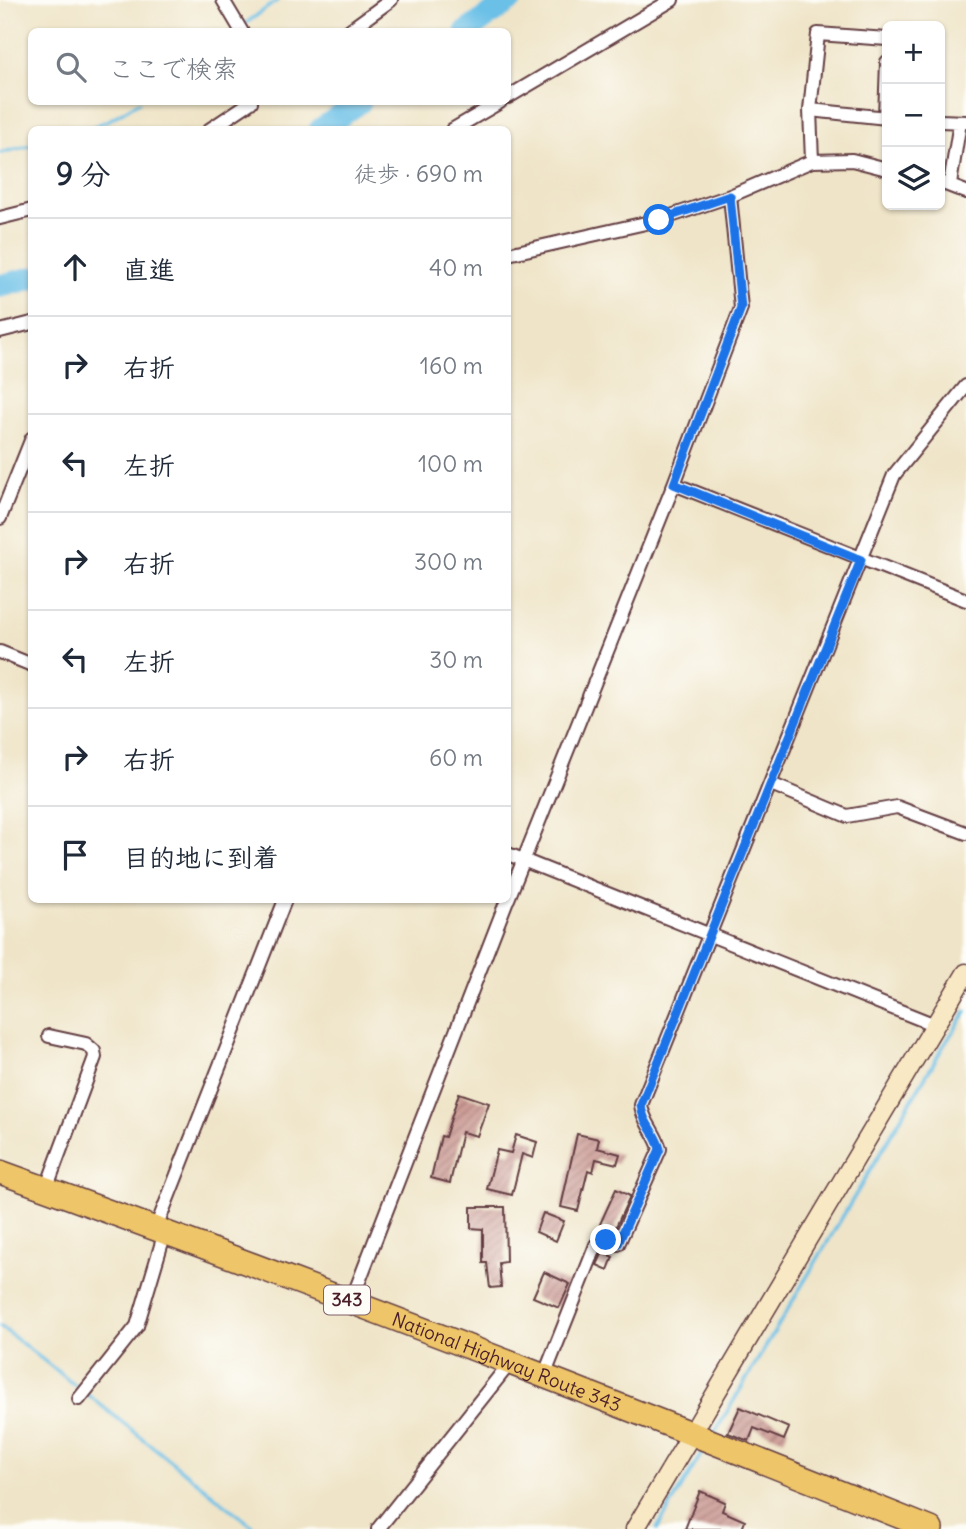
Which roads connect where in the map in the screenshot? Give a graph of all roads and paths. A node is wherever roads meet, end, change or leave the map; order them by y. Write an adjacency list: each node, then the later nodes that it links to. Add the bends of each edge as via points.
1 (223, 0): 4 (street)
2 (391, 0): 5 (street)
3 (672, 0): 7 (street)
4 (240, 28)
5 (352, 28)
6 (882, 39): 10 (street, via 818,34)
7 (511, 95)
8 (246, 105): 14 (street)
9 (495, 105): 15 (street)
10 (810, 110): 11 (street); 16 (street)
11 (882, 118)
12 (945, 121): 13 (street)
13 (963, 122): 18 (street)
14 (215, 126)
15 (459, 126)
16 (812, 161): 17 (street, via 852,160); 20 (street)
17 (882, 168)
18 (945, 183): 19 (street)
19 (966, 192)
20 (730, 196): 23 (street, via 659,220); 28 (street, via 741,308)
21 (28, 211): 22 (street)
22 (0, 218)
23 (511, 253)
24 (28, 324): 25 (street)
25 (0, 331)
26 (966, 386): 30 (street, via 894,475)
27 (28, 448): 29 (street)
28 (674, 484): 30 (street); 37 (street)
29 (0, 518)
30 (861, 560): 31 (street); 34 (street)
31 (966, 600)
32 (0, 652): 33 (street)
33 (28, 663)
34 (771, 784): 35 (street, via 847,816 897,807); 41 (street)
35 (966, 833)
36 (511, 855): 37 (street)
37 (523, 860): 38 (street); 41 (street)
38 (511, 889)
39 (284, 903): 47 (street)
40 (505, 903): 48 (street)
41 (710, 936): 43 (street); 50 (street, via 641,1105 660,1149 618,1244 606,1240 596,1245)
42 (966, 973): 43 (street)
43 (935, 1025): 52 (street)
44 (49, 1036): 46 (street, via 86,1044 95,1057)
45 (0, 1172): 46 (highway, National Highway Route 343 / 343)
46 (46, 1189): 47 (highway, National Highway Route 343 / 343)
47 (161, 1230): 48 (highway, National Highway Route 343 / 343); 51 (street, via 137,1326)
48 (351, 1302): 49 (highway, National Highway Route 343 / 343)
49 (510, 1363): 50 (highway, National Highway Route 343 / 343); 53 (street)
50 (544, 1376): 52 (highway, National Highway Route 343 / 343)
51 (79, 1399)
52 (692, 1433): 54 (street); 55 (highway, National Highway Route 343 / 343)
53 (378, 1529)
54 (635, 1529)
55 (931, 1529)

